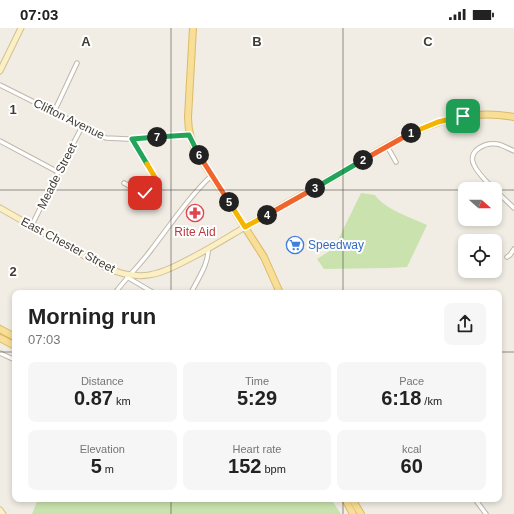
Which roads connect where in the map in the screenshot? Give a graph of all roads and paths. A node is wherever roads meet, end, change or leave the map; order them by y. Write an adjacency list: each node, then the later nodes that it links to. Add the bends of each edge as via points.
1 (21, 28): 4 (main road)
2 (193, 28): 9 (main road, via 188,103)
3 (77, 64): 6 (street)
4 (0, 71)
5 (0, 85): 6 (street, Clifton Avenue)
6 (54, 112): 8 (street, Clifton Avenue)
7 (514, 117): 12 (main road, via 481,115 446,120 421,128)
8 (82, 127): 10 (street, Clifton Avenue, via 114,140); 15 (street, Meade Street)
9 (189, 135): 10 (street, Clifton Avenue); 16 (main road)
10 (132, 139): 18 (street, via 158,186 155,192 149,194)
11 (0, 141): 15 (street)
12 (387, 146): 14 (street); 23 (main road)
13 (514, 151): 17 (street, via 490,143 474,153 474,164)
14 (396, 162)
15 (58, 172): 22 (street, Meade Street)
16 (212, 175): 23 (main road); 27 (street, via 200,186 150,252)
17 (487, 182)
18 (124, 183)
19 (502, 197): 21 (street)
20 (0, 208): 22 (main road, East Chester Street)
21 (514, 208)
22 (32, 225): 27 (main road, East Chester Street, via 102,266)
23 (245, 227): 24 (main road, East Chester Street); 31 (main road, via 264,257)
24 (208, 249): 27 (main road, East Chester Street, via 162,272 146,276); 30 (street, via 206,264)
25 (514, 249): 26 (street)
26 (507, 257)
27 (128, 276): 28 (street); 29 (street, East Chester Street)
28 (117, 290)
29 (149, 290)
30 (193, 290)
31 (279, 290)
32 (0, 328): 33 (main road)
33 (12, 335)
34 (0, 338): 35 (main road)
35 (12, 344)
36 (0, 353): 37 (street)
37 (12, 359)
38 (347, 502): 43 (main road)
39 (354, 502): 44 (main road)
40 (478, 502): 45 (street)
41 (0, 510): 42 (main road)
42 (3, 514)
43 (353, 514)
44 (361, 514)
45 (486, 514)

